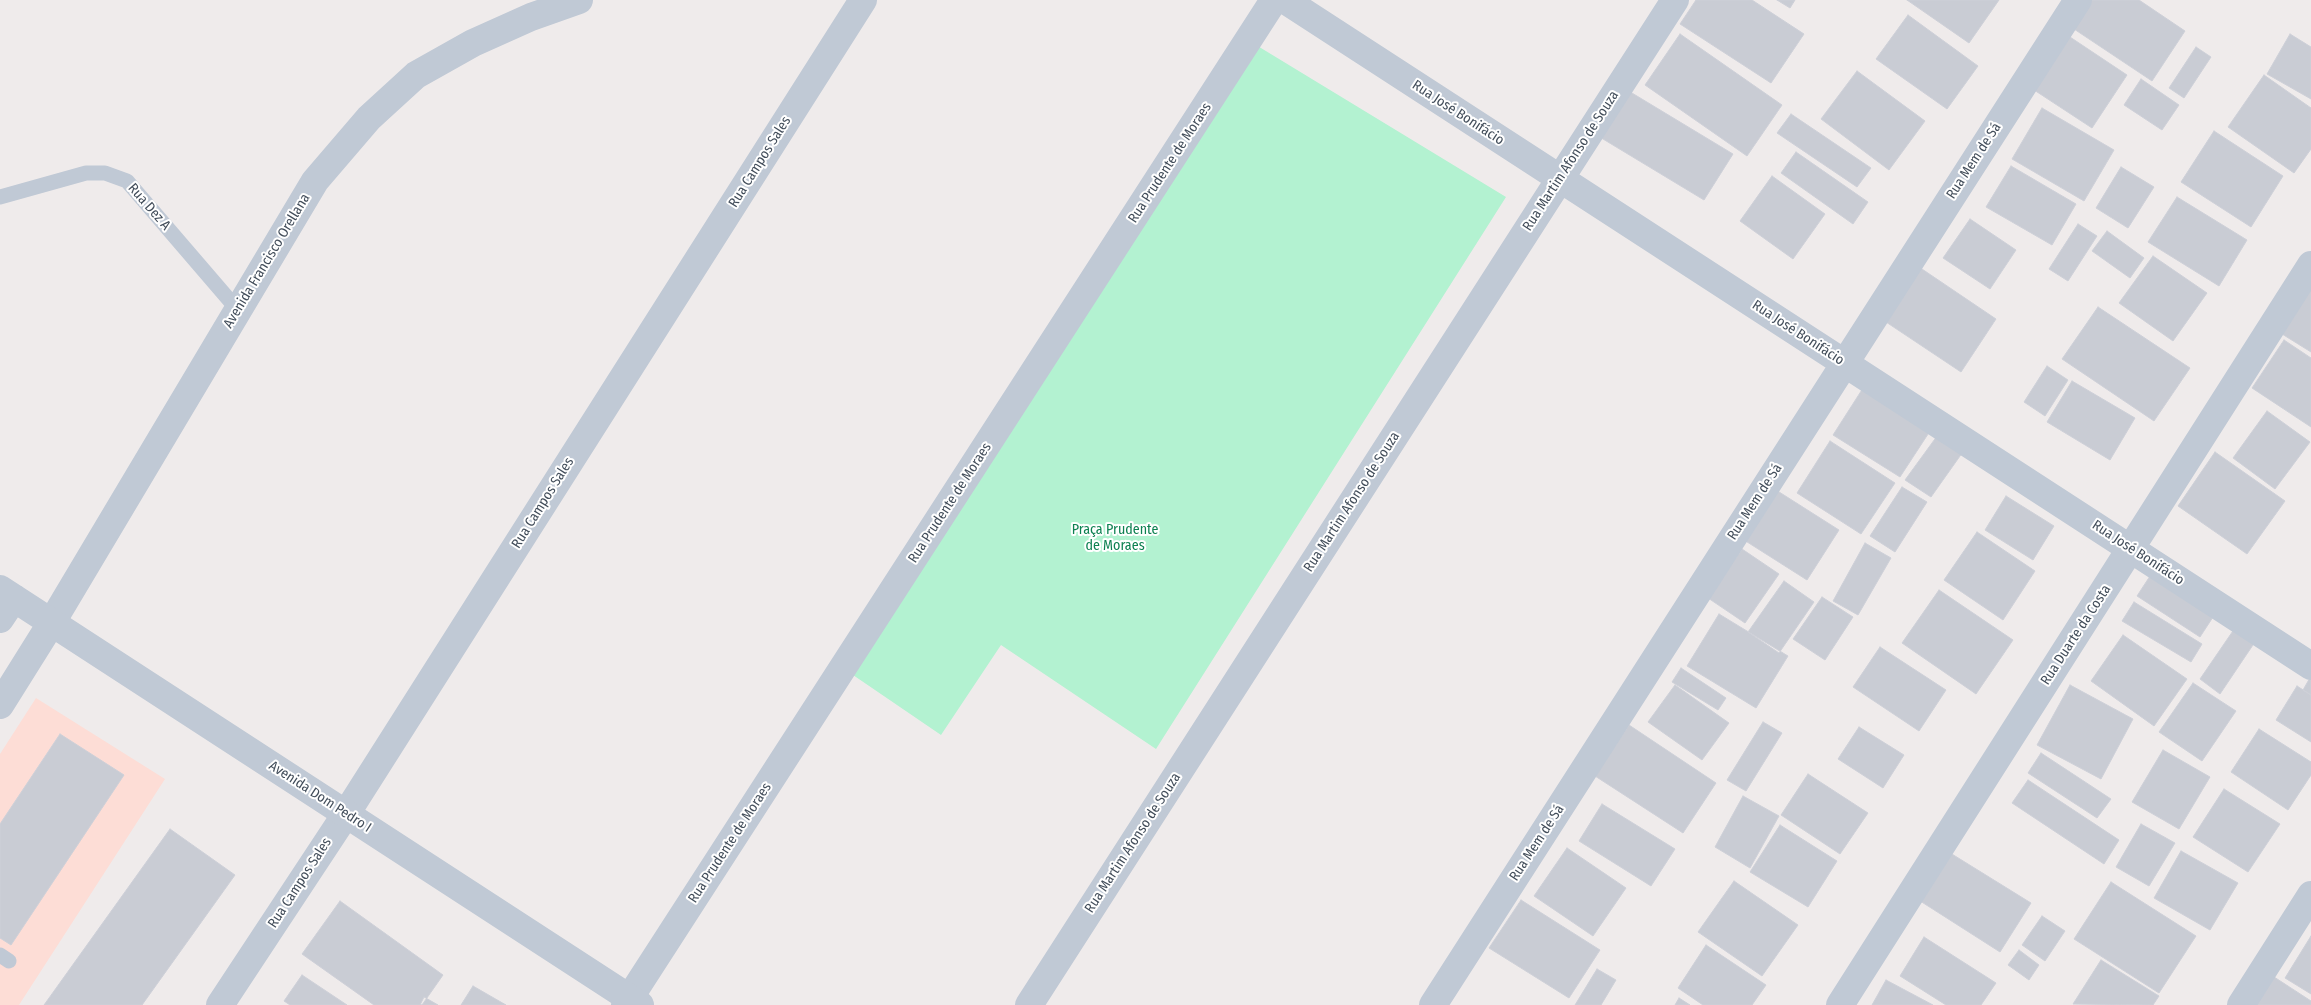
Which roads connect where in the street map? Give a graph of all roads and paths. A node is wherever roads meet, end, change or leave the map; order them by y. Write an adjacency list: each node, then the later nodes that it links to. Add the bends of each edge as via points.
1 (579, 0): 10 (street, Avenida Francisco Orellana, via 473,42 416,74 369,118 315,181)
2 (862, 0): 17 (street, Rua Campos Sales)
3 (1274, 0): 19 (street, Rua Prudente de Moraes)
4 (1285, 0): 7 (street, Rua José Bonifácio)
5 (1675, 0): 7 (street, Rua Martim Afonso de Souza)
6 (2078, 0): 11 (street, Rua Mem de Sá)
7 (1560, 179): 11 (street, Rua José Bonifácio); 21 (street, Rua Martim Afonso de Souza)
8 (0, 197): 10 (lane, Rua Dez A, via 86,173 105,174 127,181)
9 (2311, 265): 12 (street, Rua Duarte da Costa)
10 (237, 309): 14 (street, Avenida Francisco Orellana)
11 (1844, 363): 12 (street, Rua José Bonifácio); 22 (street, Rua Mem de Sá)
12 (2131, 549): 15 (street, Rua José Bonifácio); 23 (street, Rua Duarte da Costa)
13 (5, 602): 14 (street, Avenida Dom Pedro I)
14 (52, 622): 16 (street, Avenida Francisco Orellana); 17 (street, Avenida Dom Pedro I)
15 (2311, 666)
16 (0, 705)
17 (346, 814): 19 (street, Avenida Dom Pedro I); 20 (street, Rua Campos Sales)
18 (2311, 895): 24 (street)
19 (631, 1003)
20 (220, 1005)
21 (1029, 1005)
22 (1433, 1005)
23 (1840, 1005)
24 (2241, 1005)

